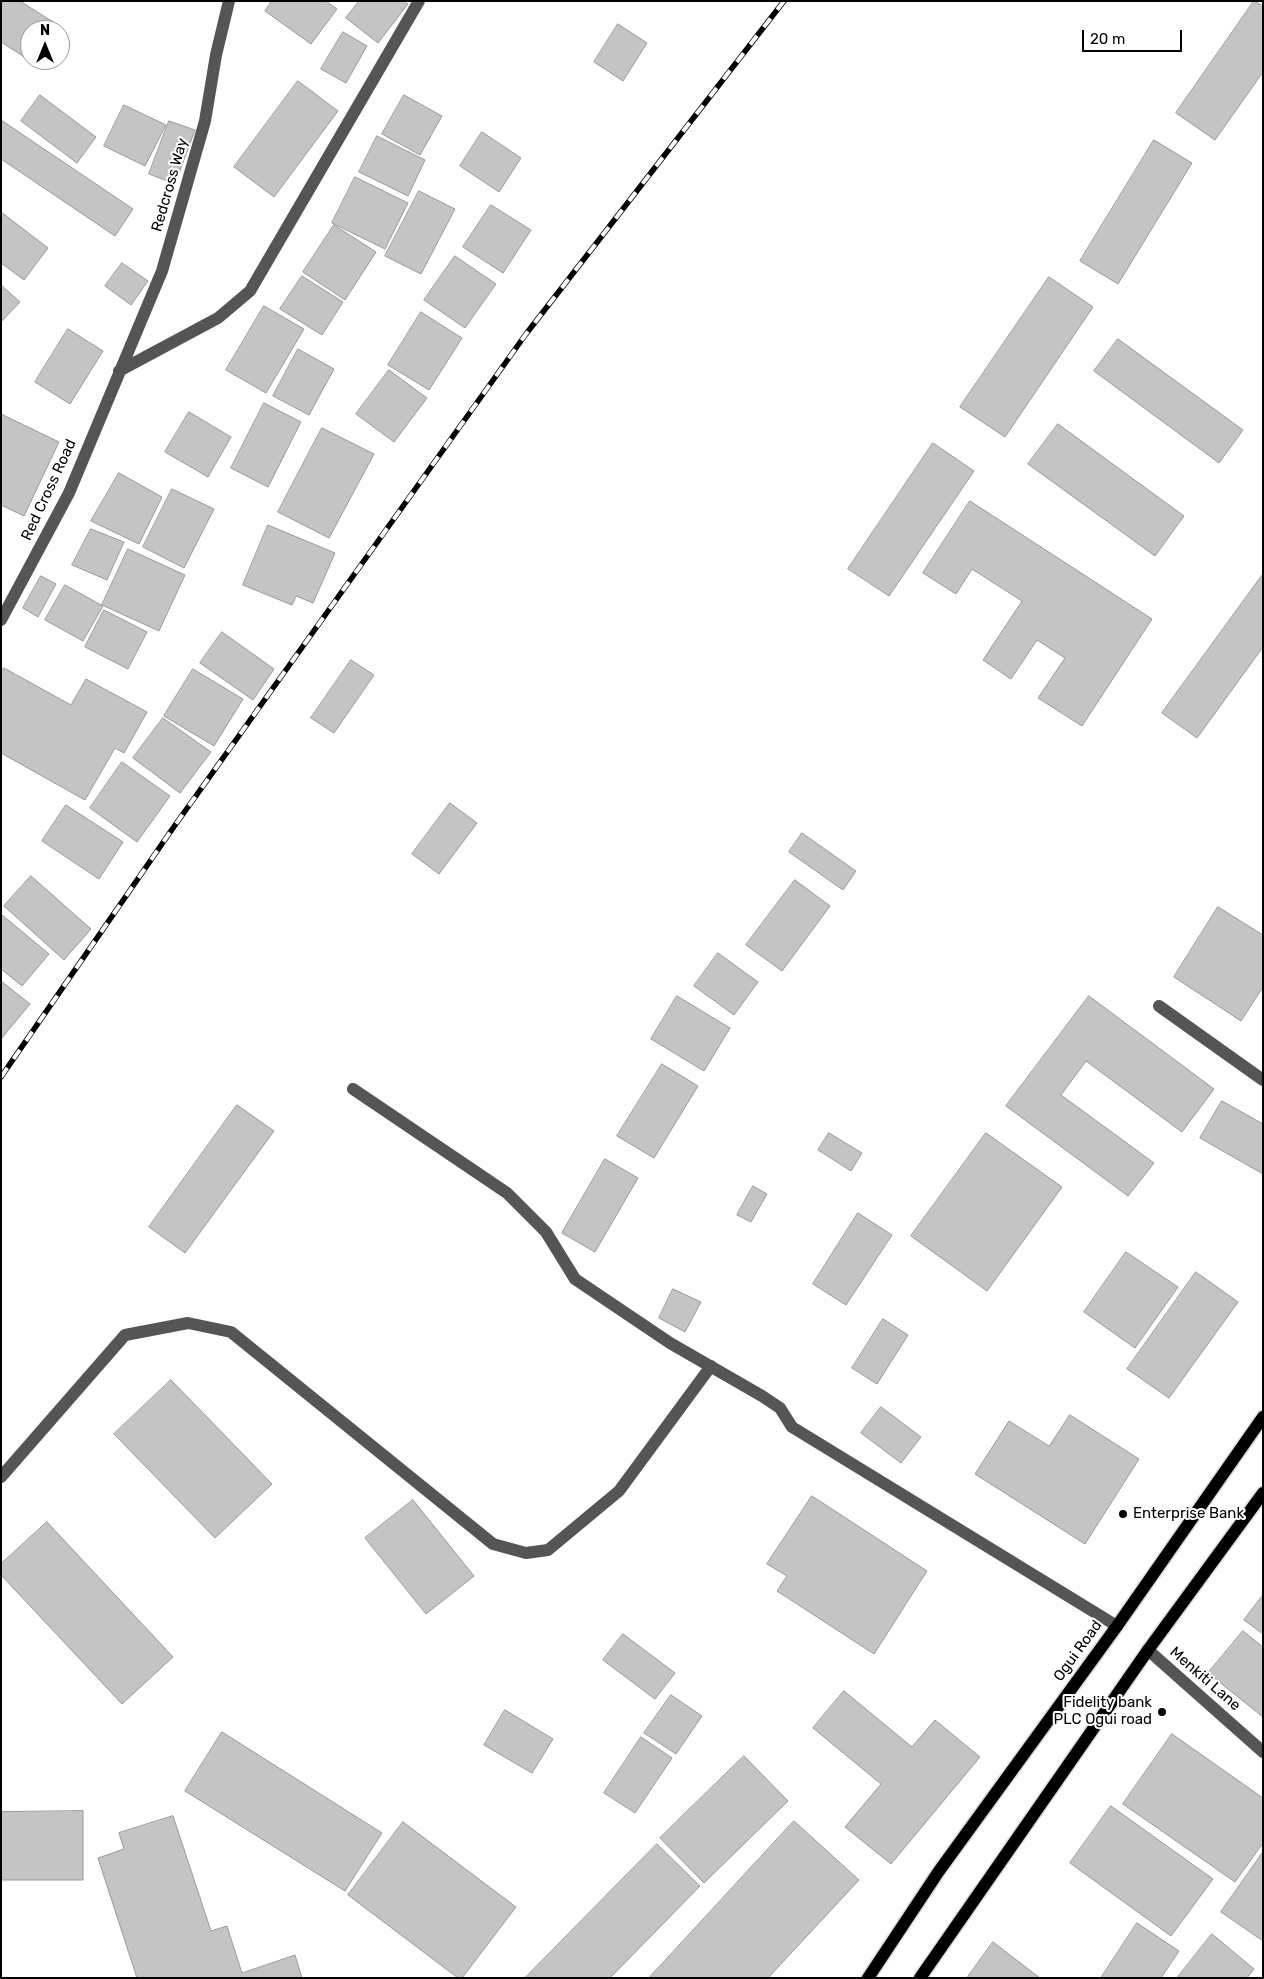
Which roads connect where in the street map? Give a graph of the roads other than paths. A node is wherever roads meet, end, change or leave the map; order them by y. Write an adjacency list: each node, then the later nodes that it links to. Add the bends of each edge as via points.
1 (229, 1): 3 (street, Redcross Way, via 205,121 162,271)
2 (419, 1): 3 (street, via 250,291 218,318)
3 (119, 371): 4 (street, Red Cross Road, via 69,494)
4 (1, 620)
5 (1159, 1006): 6 (street)
6 (1263, 1080)
7 (353, 1089): 8 (street, via 507,1193 546,1232 574,1279 670,1343)
8 (711, 1366): 10 (street, via 619,1491 548,1550 526,1553 493,1544 231,1332 188,1323 125,1335); 12 (street, via 780,1408 792,1427)
9 (1263, 1417): 12 (main road, Ogui Road)
10 (1, 1477)
11 (1263, 1493): 13 (main road)
12 (1117, 1626): 15 (main road, Ogui Road, via 939,1871)
13 (1148, 1650): 14 (street, Menkiti Lane); 16 (main road)
14 (1263, 1752)
15 (868, 1978)
16 (920, 1978)

